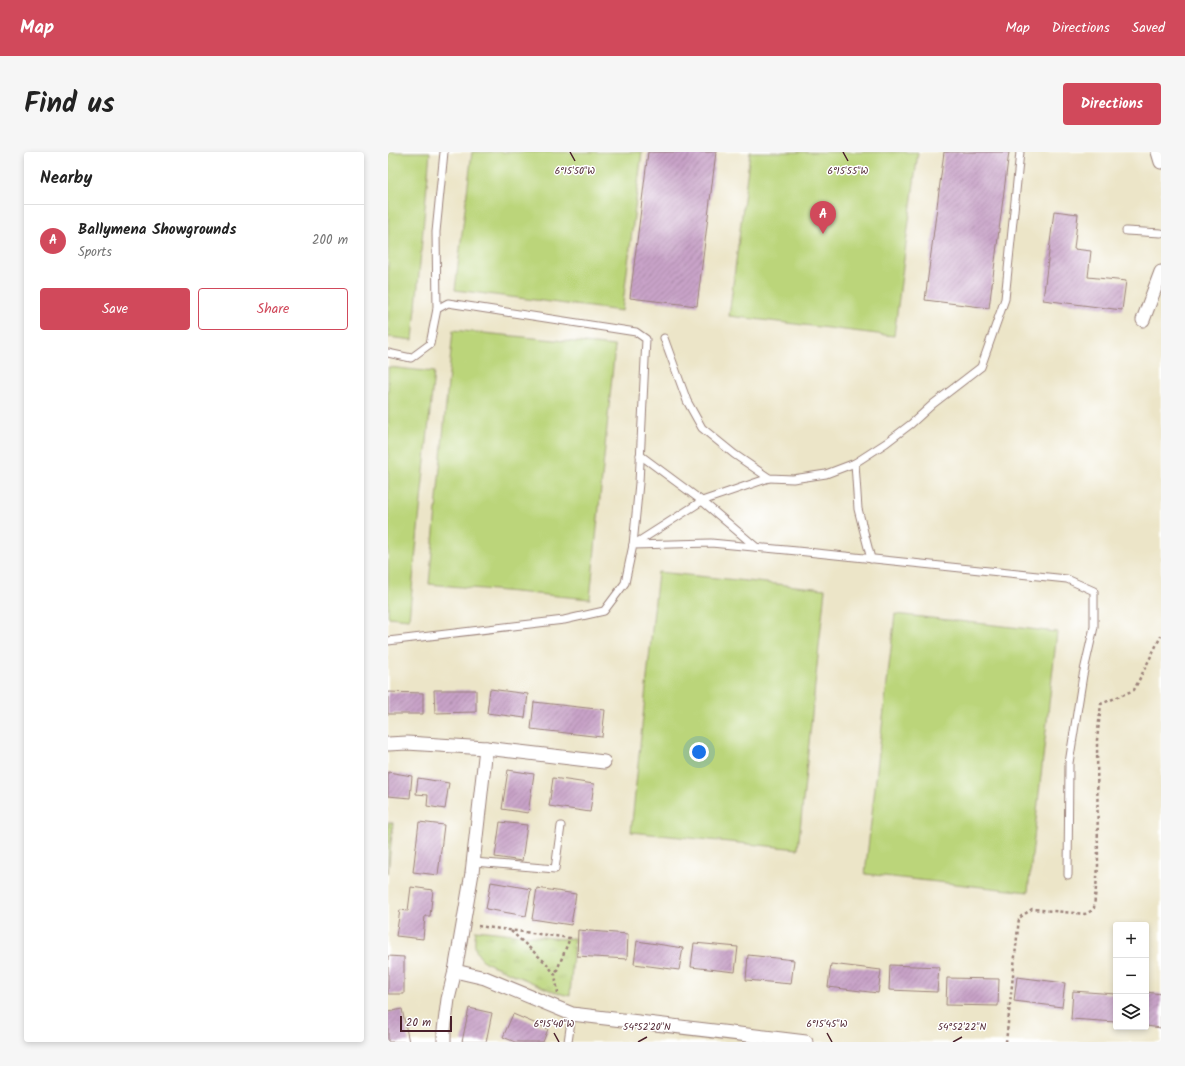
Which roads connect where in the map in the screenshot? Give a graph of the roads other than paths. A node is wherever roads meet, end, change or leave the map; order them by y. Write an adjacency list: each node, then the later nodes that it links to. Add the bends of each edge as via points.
1 (444, 152): 8 (lane, via 436,232)
2 (1020, 152): 13 (lane, via 1005,299 981,367 886,444)
3 (1158, 152): 4 (street)
4 (1161, 162)
5 (1126, 231): 6 (lane)
6 (1161, 233)
7 (1161, 272): 9 (street)
8 (437, 309): 11 (lane, via 430,344 411,358); 12 (lane, via 448,303 636,332 646,340)
9 (1143, 320)
10 (664, 338): 14 (lane, via 686,401 702,428)
11 (388, 353)
12 (640, 455): 15 (lane); 16 (lane)
13 (854, 463): 14 (lane, via 826,474); 18 (lane, via 858,509)
14 (770, 478): 15 (lane)
15 (702, 501): 16 (lane); 17 (lane)
16 (633, 545): 17 (lane, via 711,544); 19 (lane, via 626,583 604,611 564,620)
17 (757, 547): 18 (lane)
18 (871, 559): 25 (lane, via 1067,579 1094,591 1094,626 1068,764)
19 (388, 641)
20 (388, 744): 21 (street)
21 (486, 748): 22 (street); 24 (street)
22 (604, 762)
23 (561, 826): 24 (lane, via 556,869)
24 (474, 862): 26 (street)
25 (1068, 875)
26 (456, 971): 27 (street, via 485,978); 28 (street, via 448,999)
27 (567, 1012): 29 (lane); 30 (street)
28 (444, 1042)
29 (568, 1042)
30 (806, 1042)

